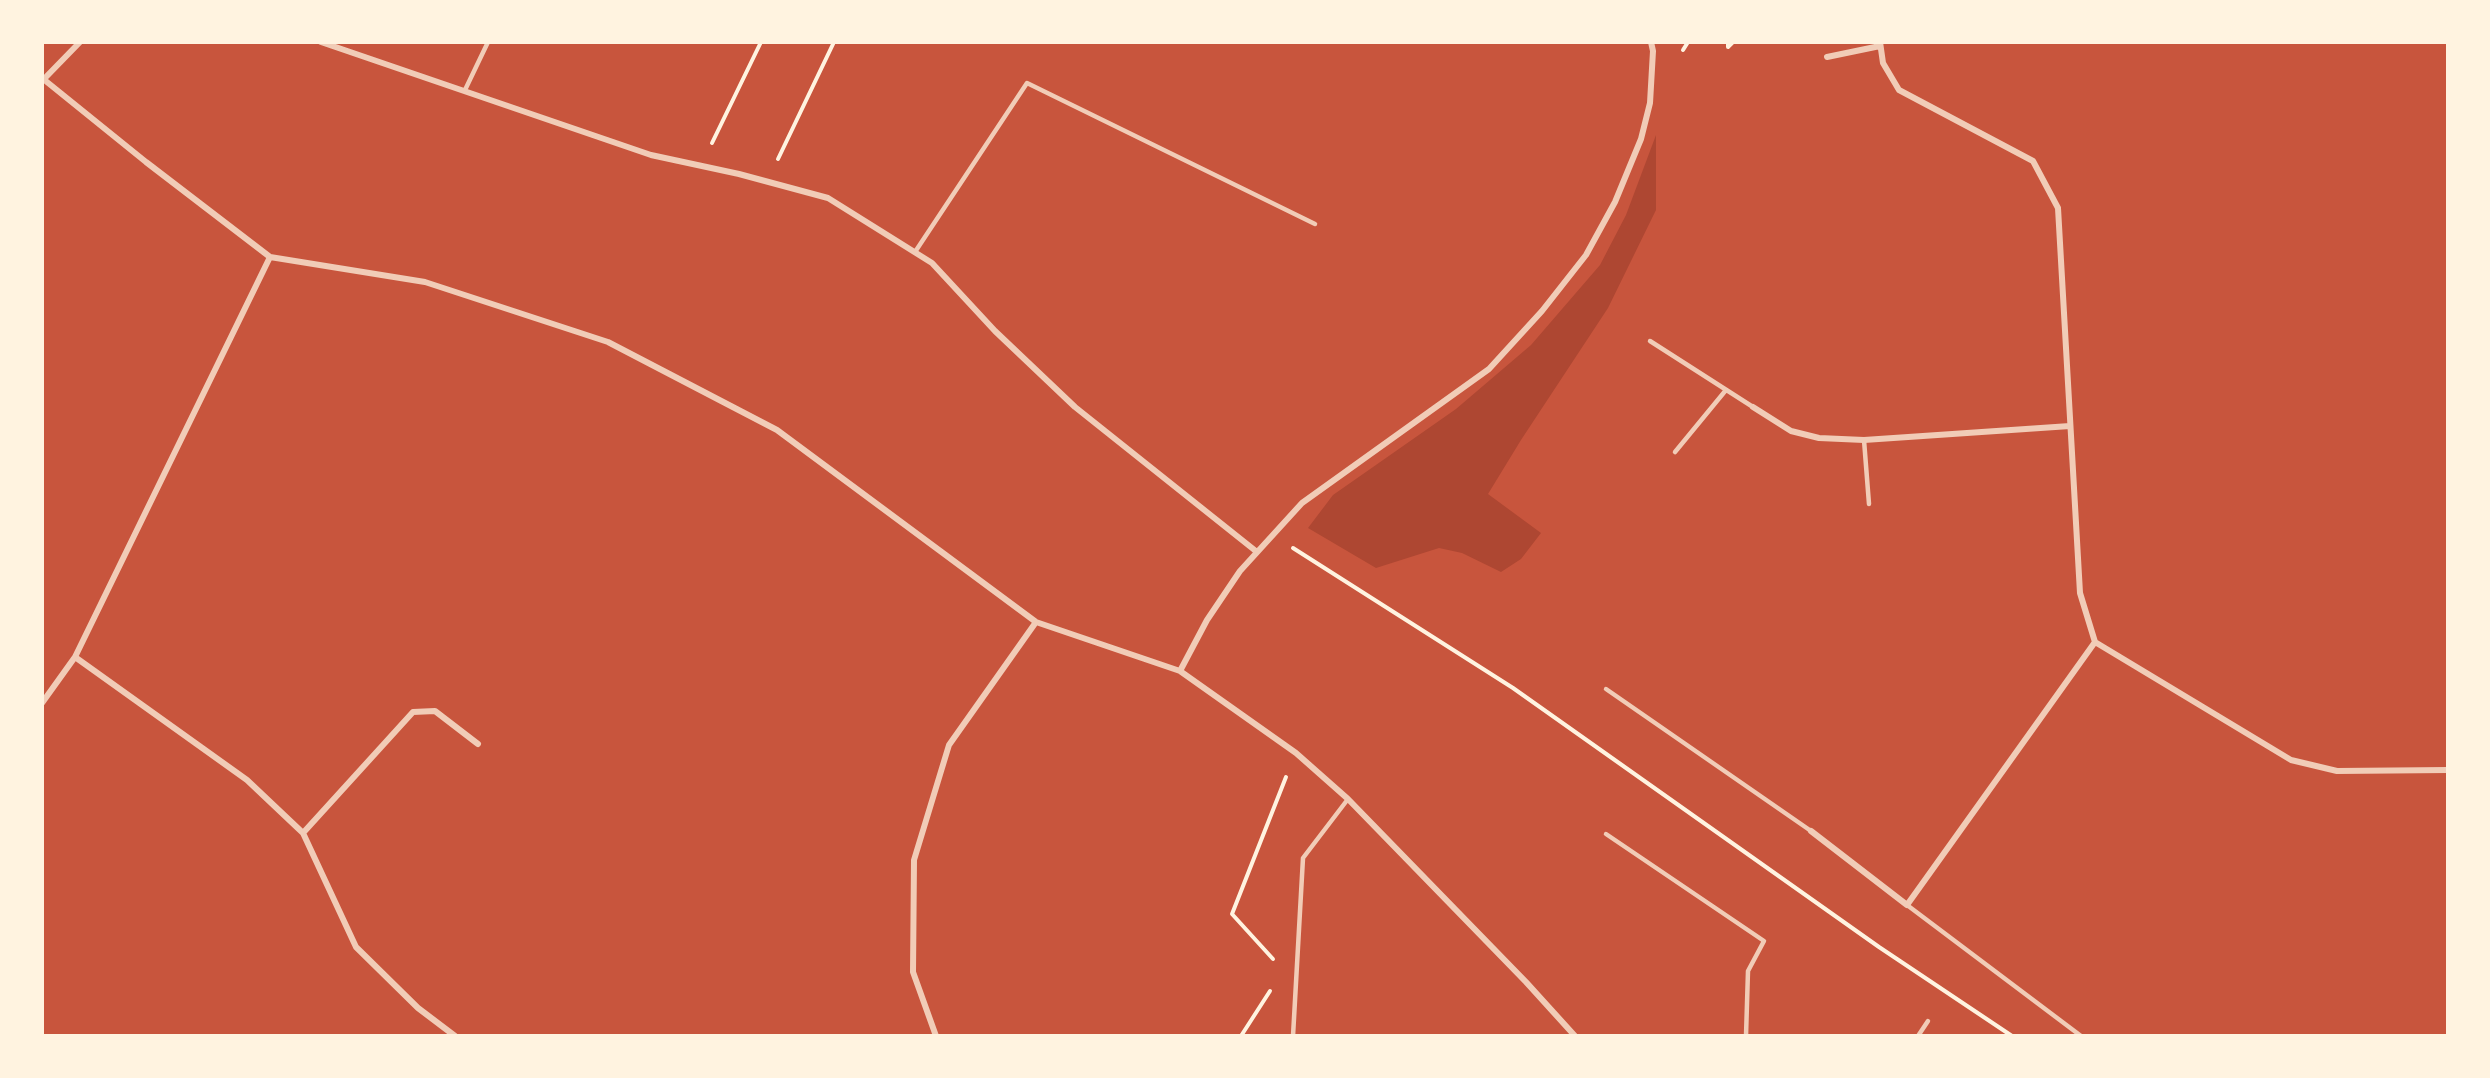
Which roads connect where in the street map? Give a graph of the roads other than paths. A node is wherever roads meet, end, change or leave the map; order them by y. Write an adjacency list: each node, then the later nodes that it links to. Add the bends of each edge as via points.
1 (80, 42): 7 (street)
2 (321, 42): 8 (street)
3 (488, 42): 8 (lane)
4 (1651, 42): 19 (street, via 1650,103 1641,139 1616,202 1586,255 1489,369 1302,503)
5 (1880, 44): 6 (street); 15 (street, via 1883,63 1899,90 2033,161 2058,208)
6 (1827, 57)
7 (43, 79): 11 (street)
8 (465, 90): 10 (street, via 651,155 828,198)
9 (1315, 224): 10 (lane, via 1027,83)
10 (915, 252): 19 (street, via 932,263 995,331 1075,407)
11 (270, 257): 20 (street, via 425,282 608,342 777,430); 22 (street)
12 (1650, 341): 13 (lane)
13 (1726, 390): 14 (lane); 17 (lane)
14 (1753, 407): 16 (street, via 1791,431 1819,438)
15 (2070, 426): 16 (street); 21 (street, via 2080,593)
16 (1864, 440): 18 (lane)
17 (1675, 452)
18 (1869, 504)
19 (1257, 552): 23 (street, via 1207,620)
20 (1036, 622): 23 (street); 35 (street, via 949,745 914,860 913,972)
21 (2095, 642): 27 (street, via 2291,760 2337,771); 32 (street)
22 (75, 657): 25 (street); 30 (street, via 247,780)
23 (1180, 671): 28 (street, via 1296,753)
24 (1606, 689): 29 (lane)
25 (42, 703)
26 (478, 744): 30 (street, via 435,711 412,712)
27 (2448, 770)
28 (1348, 799): 36 (lane, via 1303,858); 37 (street)
29 (1811, 831): 32 (street)
30 (303, 833): 34 (street, via 356,947 418,1008)
31 (1606, 834): 38 (lane, via 1764,941 1748,971)
32 (1907, 905): 40 (lane)
33 (1928, 1022): 39 (lane)
34 (455, 1036)
35 (936, 1036)
36 (1293, 1036)
37 (1575, 1036)
38 (1746, 1036)
39 (1918, 1036)
40 (2081, 1036)

